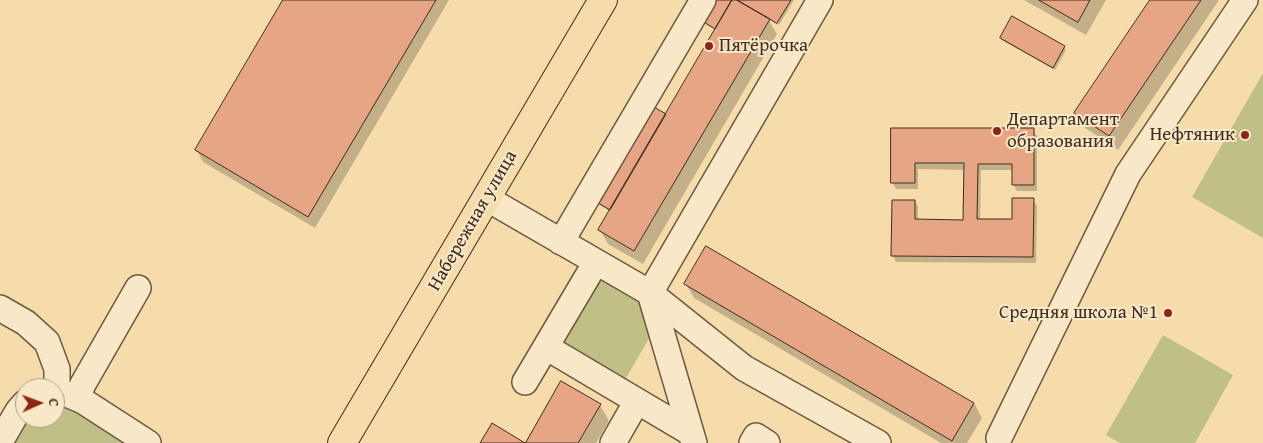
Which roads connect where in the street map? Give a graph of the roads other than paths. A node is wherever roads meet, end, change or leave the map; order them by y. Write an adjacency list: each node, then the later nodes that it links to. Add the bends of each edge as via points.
1 (603, 0): 5 (main road, Набережная улица)
2 (703, 0): 6 (street)
3 (820, 0): 9 (street)
4 (1245, 0): 19 (street, via 1128,174)
5 (486, 198): 6 (street); 22 (main road, Набережная улица)
6 (561, 242): 7 (street)
7 (596, 262): 9 (street); 11 (street)
8 (138, 288): 14 (street, via 83,384)
9 (650, 293): 18 (street); 26 (street, via 744,368)
10 (0, 308): 12 (street, via 26,323 47,342)
11 (546, 347): 13 (street); 16 (street)
12 (59, 378)
13 (525, 382)
14 (65, 393)
15 (65, 395): 21 (street)
16 (638, 401): 18 (street); 23 (street)
17 (15, 416): 20 (street)
18 (693, 438)
19 (1001, 441)
20 (0, 442)
21 (148, 443)
22 (342, 443)
23 (613, 443)
24 (752, 443): 25 (street, via 756,436)
25 (767, 443)
26 (878, 443)

